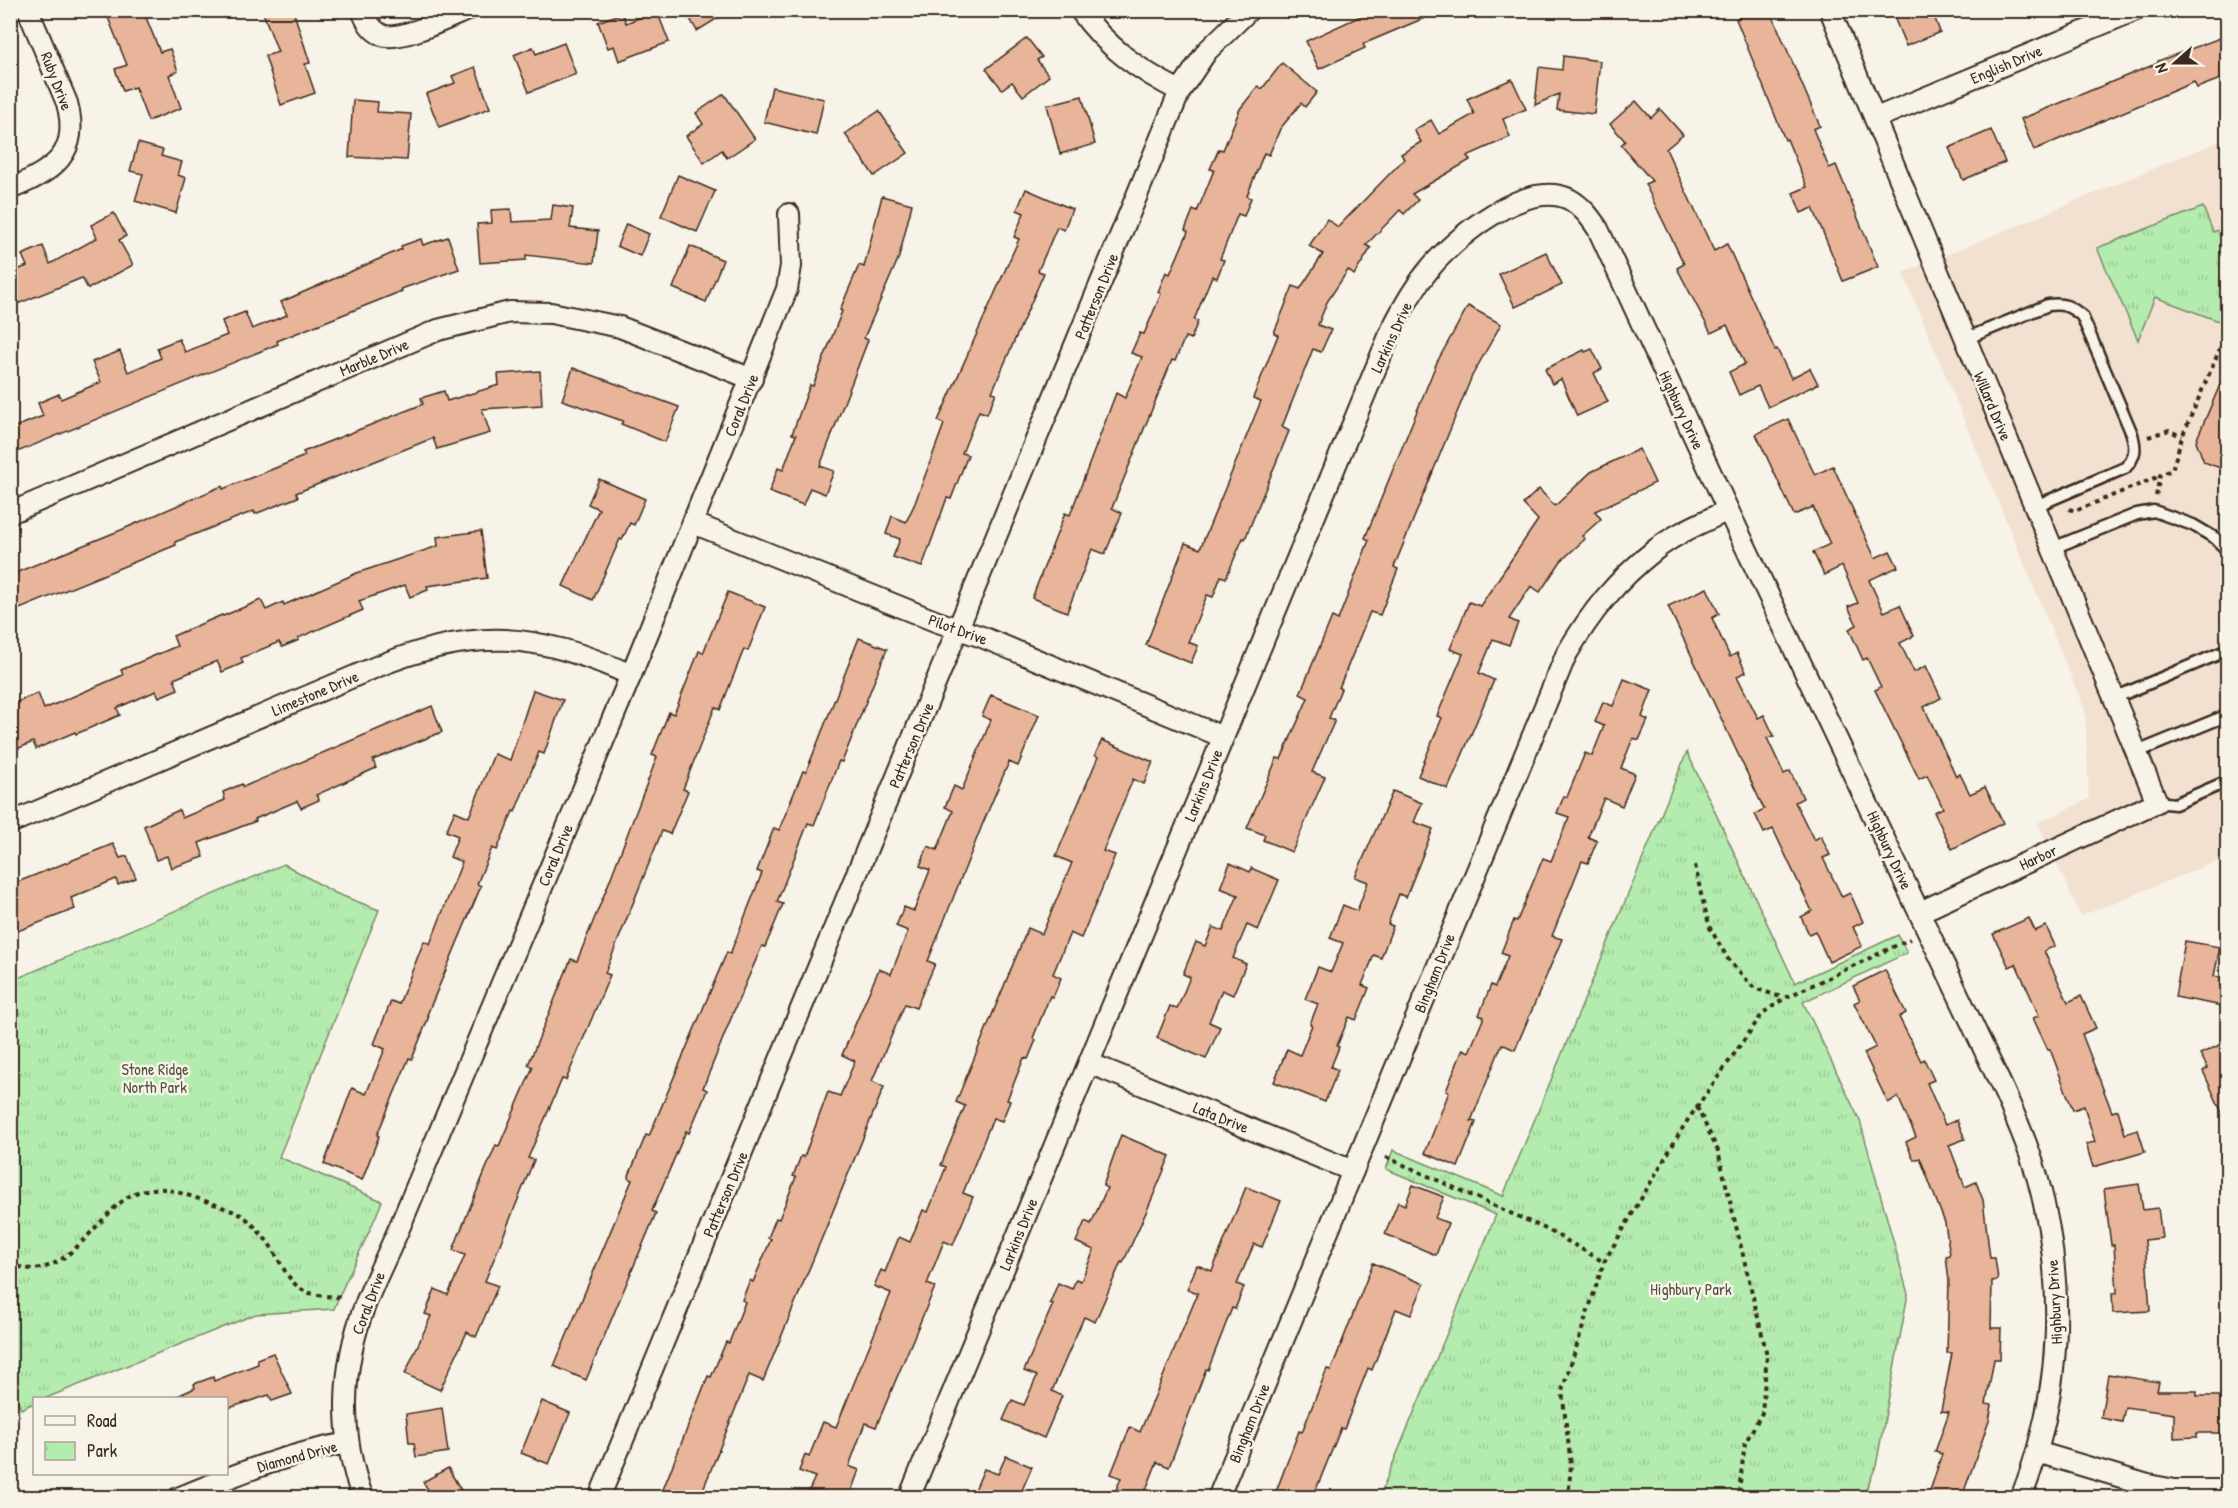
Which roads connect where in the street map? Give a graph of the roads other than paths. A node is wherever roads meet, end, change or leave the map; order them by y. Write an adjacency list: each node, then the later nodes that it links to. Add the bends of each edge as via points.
1 (362, 10): 2 (street, via 372,29 388,36 401,35)
2 (467, 10)
3 (1080, 10): 8 (street, via 1127,60)
4 (1249, 10): 8 (street, Patterson Drive, via 1207,51)
5 (1830, 10): 9 (street, Willard Drive)
6 (2136, 10): 9 (street, English Drive)
7 (30, 15): 10 (street, Ruby Drive, via 67,103 71,130 65,154 54,166)
8 (1180, 91): 21 (street, Patterson Drive)
9 (1876, 118): 13 (street, Willard Drive)
10 (10, 189)
11 (789, 214): 14 (street, Coral Drive, via 791,266 787,289)
12 (1598, 229): 16 (street, Highbury Drive); 26 (street, Larkins Drive, via 1585,211 1568,199 1537,196 1512,204 1472,229 1431,267 1392,329)
13 (1965, 339): 15 (street, Willard Drive); 15 (lane, via 2024,313 2062,303 2082,316 2087,327 2132,434 2134,459 2125,468)
14 (752, 379): 17 (street, Marble Drive, via 621,327 552,313 510,312 438,330); 18 (street, Coral Drive)
15 (2036, 507): 19 (street, Willard Drive)
16 (1728, 510): 31 (street, Highbury Drive); 33 (street, Bingham Drive, via 1656,548 1597,606 1566,655)
17 (10, 513)
18 (693, 523): 21 (street, Pilot Drive); 23 (street, Coral Drive)
19 (2053, 548): 20 (lane, via 2137,514 2154,511 2193,525); 24 (street, Willard Drive)
20 (2228, 551)
21 (959, 629): 26 (street, Pilot Drive); 39 (street, Patterson Drive)
22 (2228, 650): 24 (lane)
23 (631, 675): 30 (street, Limestone Drive, via 582,654 529,642 468,640 440,645 398,658); 34 (street, Coral Drive, via 365,1305 348,1365)
24 (2115, 698): 27 (street, Willard Drive)
25 (2228, 715): 27 (lane)
26 (1223, 737): 32 (street, Larkins Drive)
27 (2137, 752): 29 (street, Willard Drive)
28 (2228, 781): 29 (lane, via 2175,804)
29 (2157, 802): 31 (street, Harbor)
30 (10, 824)
31 (1920, 912): 35 (street, Highbury Drive, via 2017,1122 2044,1203 2055,1282 2056,1347 2051,1396)
32 (1089, 1063): 33 (street, Lata Drive); 40 (street, Larkins Drive)
33 (1353, 1171): 41 (street, Bingham Drive)
34 (348, 1443): 37 (street, Diamond Drive, via 263,1464); 38 (street, Coral Drive)
35 (2037, 1452): 36 (street, via 2148,1485 2175,1490); 42 (street, Highbury Drive)
36 (2228, 1490)
37 (178, 1497)
38 (363, 1497)
39 (599, 1497)
40 (909, 1497)
41 (1218, 1497)
42 (2021, 1497)

